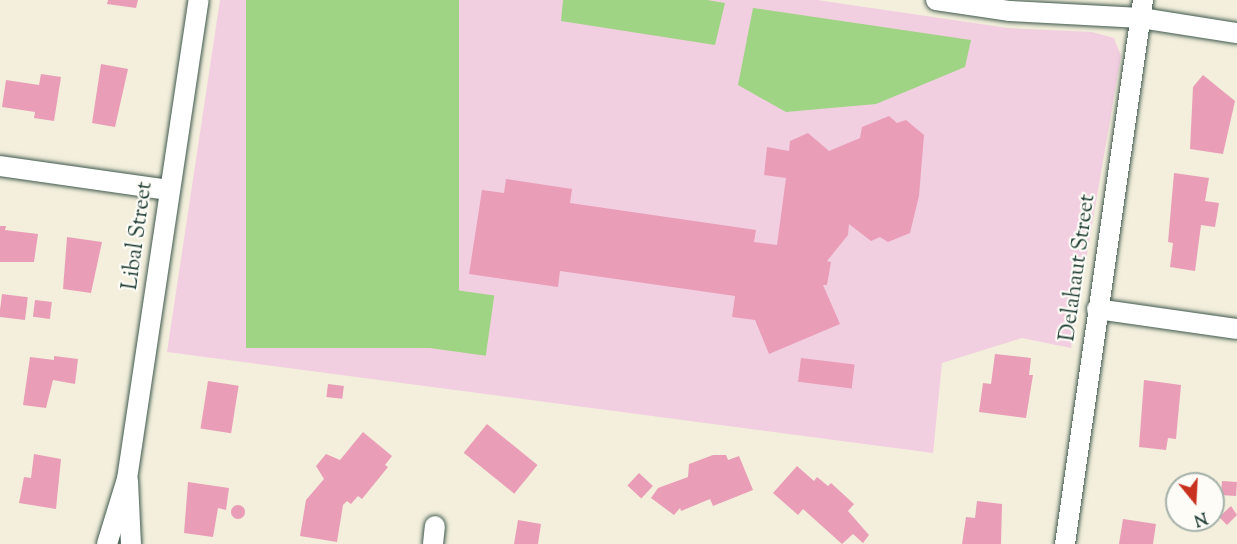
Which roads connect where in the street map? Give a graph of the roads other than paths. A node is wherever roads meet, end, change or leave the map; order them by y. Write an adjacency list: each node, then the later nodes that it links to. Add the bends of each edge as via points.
1 (199, 0): 6 (street, Libal Street)
2 (936, 0): 3 (street, via 1010,11)
3 (1142, 9): 4 (street); 7 (street, Delahaut Street)
4 (1237, 33)
5 (0, 166): 6 (street)
6 (169, 190): 9 (street, Libal Street)
7 (1097, 309): 8 (street); 12 (street, Delahaut Street)
8 (1237, 329)
9 (127, 479): 10 (street, Libal Street); 11 (street, Libal Street)
10 (107, 544)
11 (131, 544)
12 (1065, 544)

